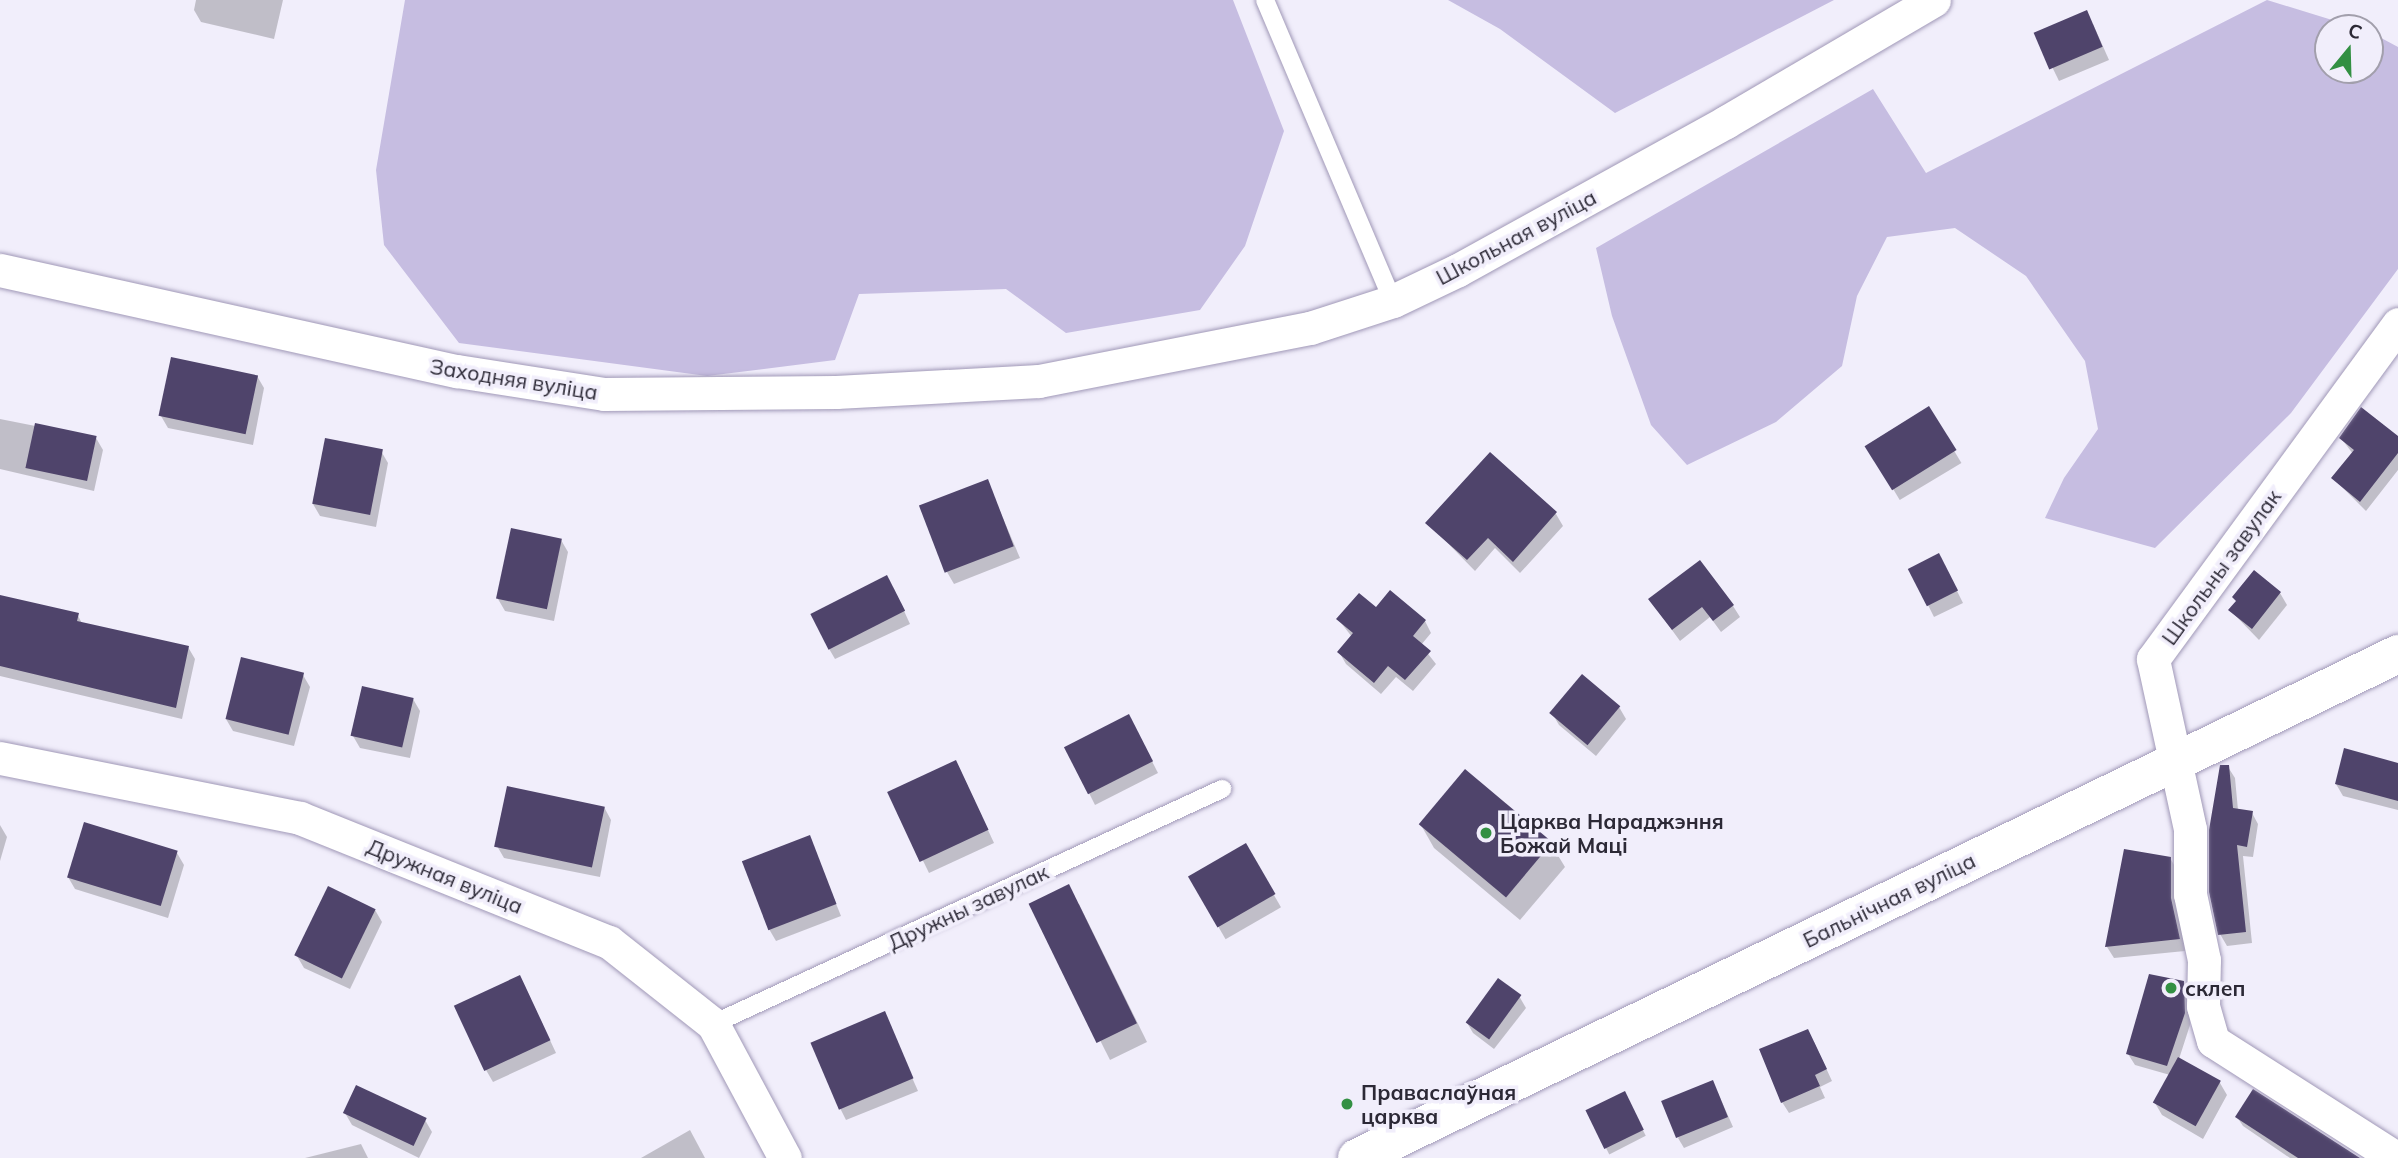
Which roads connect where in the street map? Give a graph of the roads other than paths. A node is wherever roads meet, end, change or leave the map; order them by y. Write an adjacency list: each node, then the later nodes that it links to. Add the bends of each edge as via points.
1 (1265, 0): 4 (lane)
2 (1934, 0): 4 (street, Школьная вуліца, via 1726,122)
3 (0, 270): 6 (street, Заходняя вуліца, via 457,371 604,394 836,392)
4 (1393, 301): 6 (street, Школьная вуліца, via 1310,328)
5 (2398, 324): 9 (street, Школьны завулак, via 2153,659)
6 (1049, 379)
7 (2398, 654): 9 (street, Бальнічная вуліца)
8 (0, 758): 11 (street, Дружная вуліца, via 300,818 610,942)
9 (2176, 761): 12 (street, Бальнічная вуліца); 14 (street, Школьны завулак, via 2190,829 2190,894 2204,960 2203,1006 2213,1041)
10 (1222, 789): 11 (lane, Дружны завулак)
11 (713, 1024): 13 (street, Дружная вуліца)
12 (1374, 1154)
13 (785, 1158)
14 (2396, 1158)

